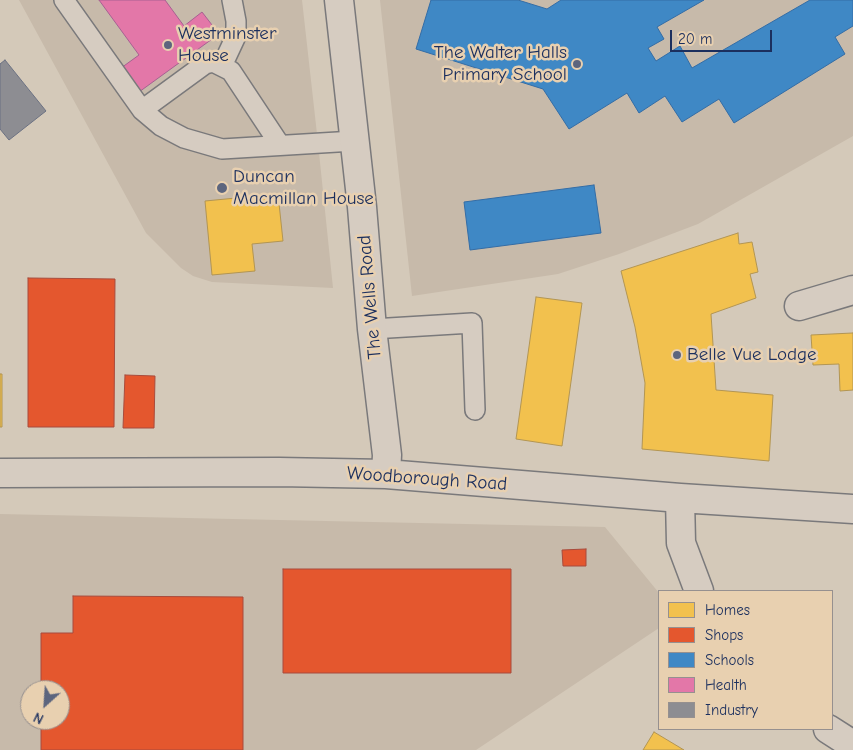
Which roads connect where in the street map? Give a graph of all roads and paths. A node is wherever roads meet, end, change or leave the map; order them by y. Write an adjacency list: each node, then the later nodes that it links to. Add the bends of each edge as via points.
1 (64, 0): 5 (lane)
2 (232, 0): 4 (lane, via 236,36)
3 (339, 0): 6 (main road, The Wells Road)
4 (222, 66): 5 (lane, via 213,62 205,64); 7 (lane, via 231,71)
5 (142, 110): 7 (lane, via 161,126 184,138 222,149)
6 (354, 141): 7 (lane); 10 (main road, The Wells Road)
7 (280, 145)
8 (853, 290): 9 (main road)
9 (798, 306)
10 (372, 329): 11 (lane, via 472,323); 13 (main road, The Wells Road, via 387,455)
11 (475, 410)
12 (0, 473): 13 (main road, Woodborough Road)
13 (386, 474): 14 (main road, Woodborough Road)
14 (680, 498): 15 (main road, Woodborough Road); 16 (main road, via 681,543)
15 (853, 509)
16 (699, 590)
17 (830, 730): 18 (main road)
18 (853, 745)

